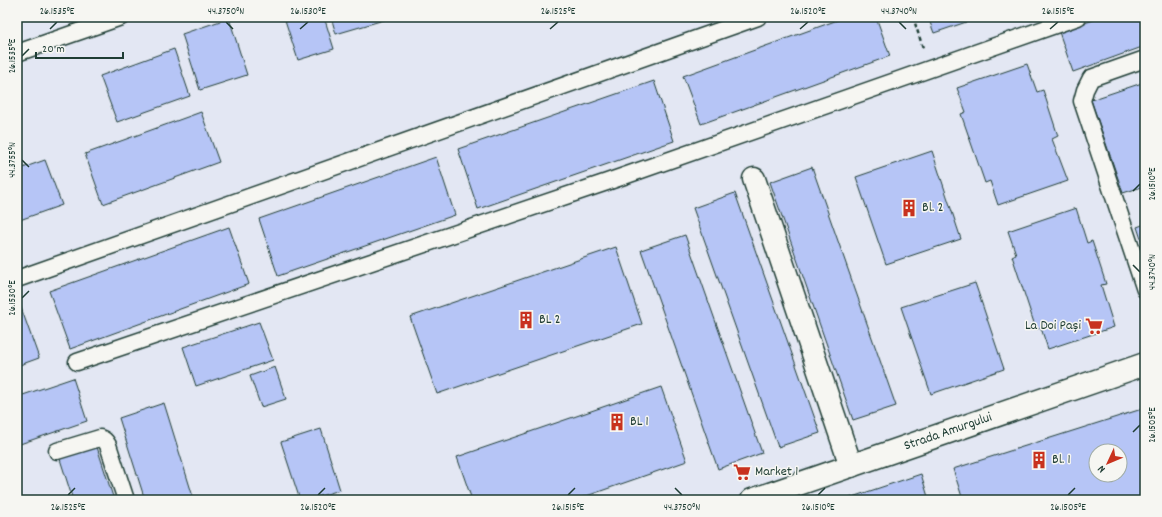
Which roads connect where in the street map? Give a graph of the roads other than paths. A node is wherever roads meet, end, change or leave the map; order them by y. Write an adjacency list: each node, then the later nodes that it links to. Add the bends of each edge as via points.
1 (121, 17): 4 (lane)
2 (758, 17): 7 (lane)
3 (1078, 17): 9 (lane, via 607,182)
4 (17, 53)
5 (1145, 59): 8 (lane, via 1091,78 1082,101)
6 (754, 179): 12 (street)
7 (17, 279)
8 (1145, 290)
9 (77, 362)
10 (1145, 364): 12 (street, Strada Amurgului)
11 (57, 451): 13 (lane, via 103,439 108,445)
12 (851, 466): 14 (street, Strada Amurgului)
13 (126, 500)
14 (752, 500)

